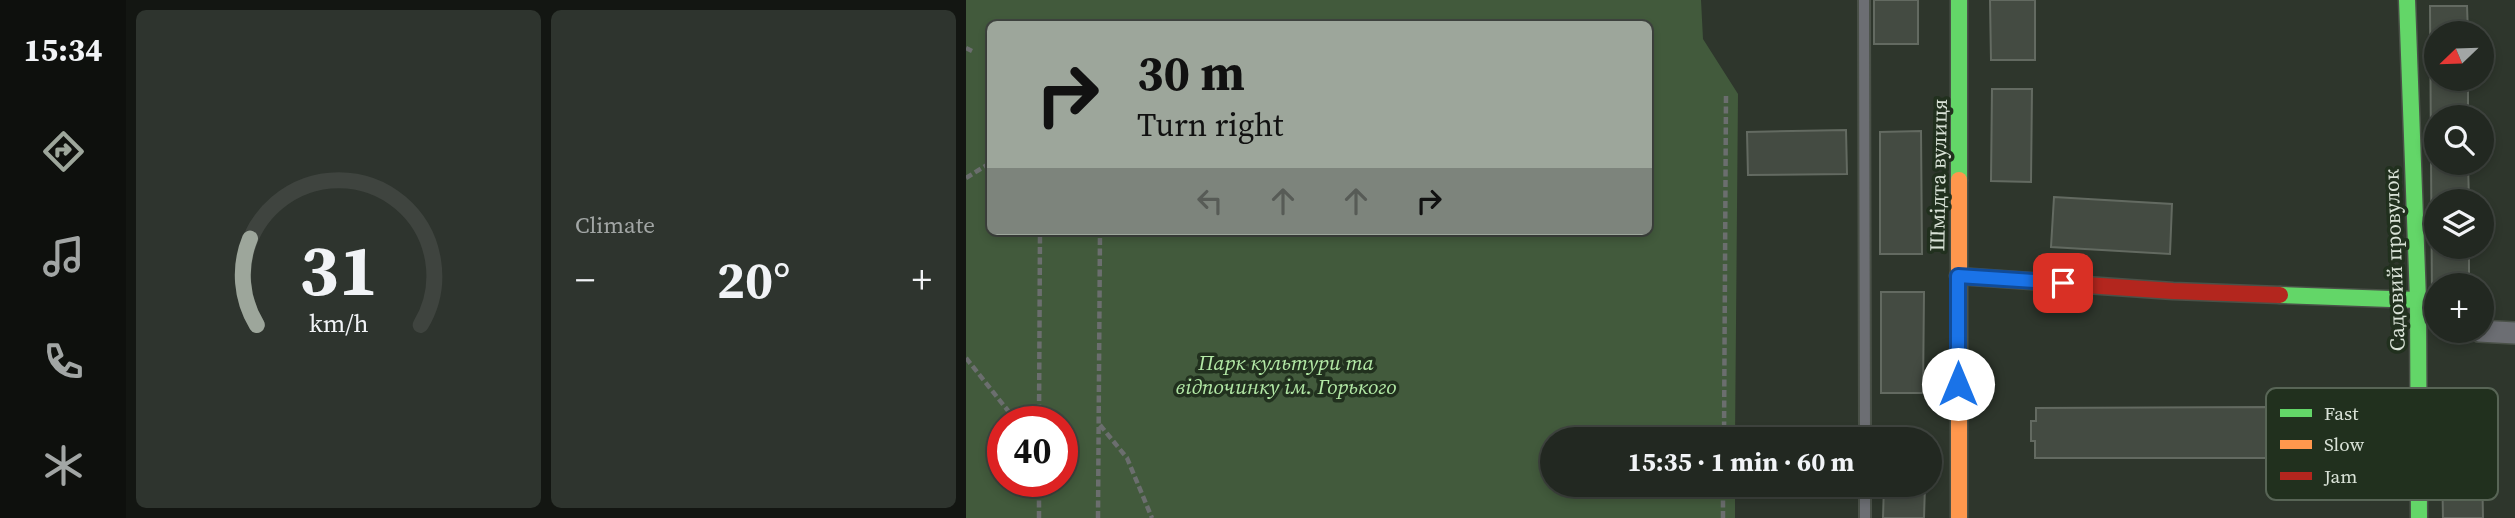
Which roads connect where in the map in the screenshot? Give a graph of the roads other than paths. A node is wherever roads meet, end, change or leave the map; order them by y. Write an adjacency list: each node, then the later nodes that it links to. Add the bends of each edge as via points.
1 (1864, 0): 11 (lane)
2 (1959, 0): 4 (street, Шмідта вулиця)
3 (2407, 0): 5 (street, Садовий провулок)
4 (1958, 276): 5 (street, via 2173,291); 15 (street, Шмідта вулиця)
5 (2418, 300): 6 (street, Садовий провулок)
6 (2424, 319)
7 (2494, 331): 8 (street)
8 (2515, 332)
9 (2426, 343): 10 (street, Садовий провулок)
10 (2424, 388)
11 (1865, 427)
12 (1865, 497): 14 (lane)
13 (2420, 500): 16 (street, Садовий провулок)
14 (1865, 518)
15 (1959, 518)
16 (2419, 518)

